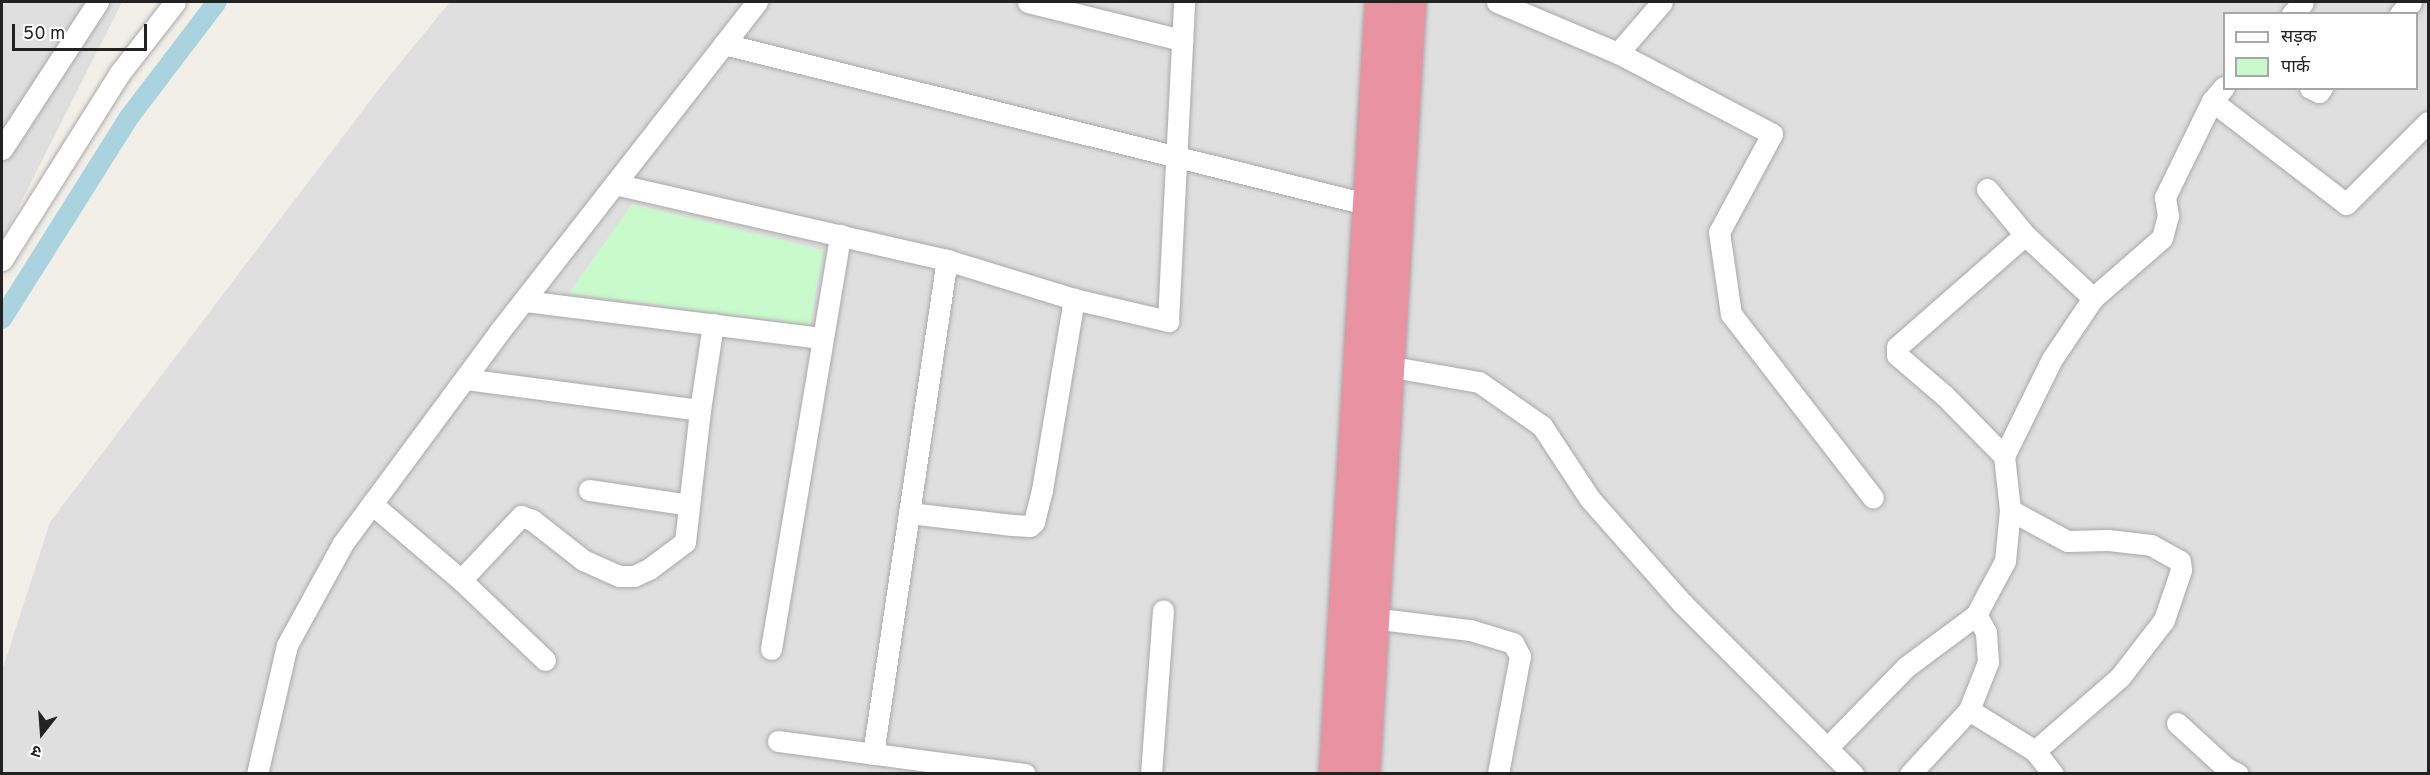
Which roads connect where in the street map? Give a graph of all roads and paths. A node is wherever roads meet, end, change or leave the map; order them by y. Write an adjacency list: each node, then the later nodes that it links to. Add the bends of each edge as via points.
1 (98, 2): 16 (street)
2 (175, 2): 23 (street, via 119,74)
3 (757, 2): 12 (street)
4 (1028, 2): 10 (street)
5 (1184, 2): 11 (street)
6 (1381, 2): 20 (highway)
7 (1410, 2): 30 (highway)
8 (1497, 2): 13 (street)
9 (1662, 2): 13 (street)
10 (1077, 8): 11 (street)
11 (1182, 40): 17 (street)
12 (724, 44): 17 (street); 18 (street)
13 (1618, 53): 35 (street, via 1772,134 1719,232 1731,314)
14 (2218, 94): 15 (street, via 2346,204); 26 (street, via 2165,196 2168,216 2162,238)
15 (2428, 122)
16 (2, 149)
17 (1176, 156): 20 (street); 25 (street, via 1168,321)
18 (615, 184): 21 (street); 27 (street)
19 (1988, 189): 22 (street)
20 (1370, 205): 55 (highway)
21 (840, 235): 24 (street); 29 (street)
22 (2025, 235): 26 (street); 33 (street, via 1897,347 1897,355 1946,396)
23 (2, 260)
24 (947, 260): 25 (street); 39 (street)
25 (1074, 298): 39 (street, via 1034,522 1030,526 1012,525)
26 (2093, 298): 33 (street, via 2052,359)
27 (524, 301): 28 (street); 31 (street)
28 (713, 324): 29 (street); 32 (street)
29 (823, 338): 44 (street)
30 (1387, 366): 43 (highway); 49 (street, via 1479,382 1542,426 1590,500 1682,603)
31 (465, 379): 32 (street); 36 (street)
32 (700, 410): 37 (street)
33 (2004, 456): 38 (street)
34 (589, 490): 37 (street)
35 (1874, 498)
36 (372, 504): 40 (street); 52 (street, via 343,543 287,645)
37 (689, 505): 40 (street, via 685,542 634,576 619,576 583,560 532,520 521,516)
38 (2010, 510): 42 (street, via 2005,561); 50 (street, via 2067,541 2151,545 2180,561 2181,570 2164,620 2120,677)
39 (909, 513): 51 (street)
40 (461, 580): 45 (street)
41 (1163, 610): 54 (street)
42 (1976, 615): 46 (street, via 1986,632 1988,662); 49 (street, via 1906,667)
43 (1372, 618): 56 (highway); 57 (street, via 1470,630 1513,643 1520,656)
44 (771, 649)
45 (545, 660)
46 (1969, 710): 50 (street); 59 (street)
47 (2177, 723): 61 (street, via 2226,768)
48 (778, 741): 51 (street)
49 (1827, 748): 58 (street)
50 (2035, 751): 60 (street)
51 (873, 754): 53 (street)
52 (257, 774)
53 (1025, 774)
54 (1151, 774)
55 (1335, 774)
56 (1364, 774)
57 (1498, 774)
58 (1853, 774)
59 (1910, 774)
60 (2053, 774)
61 (2238, 774)

